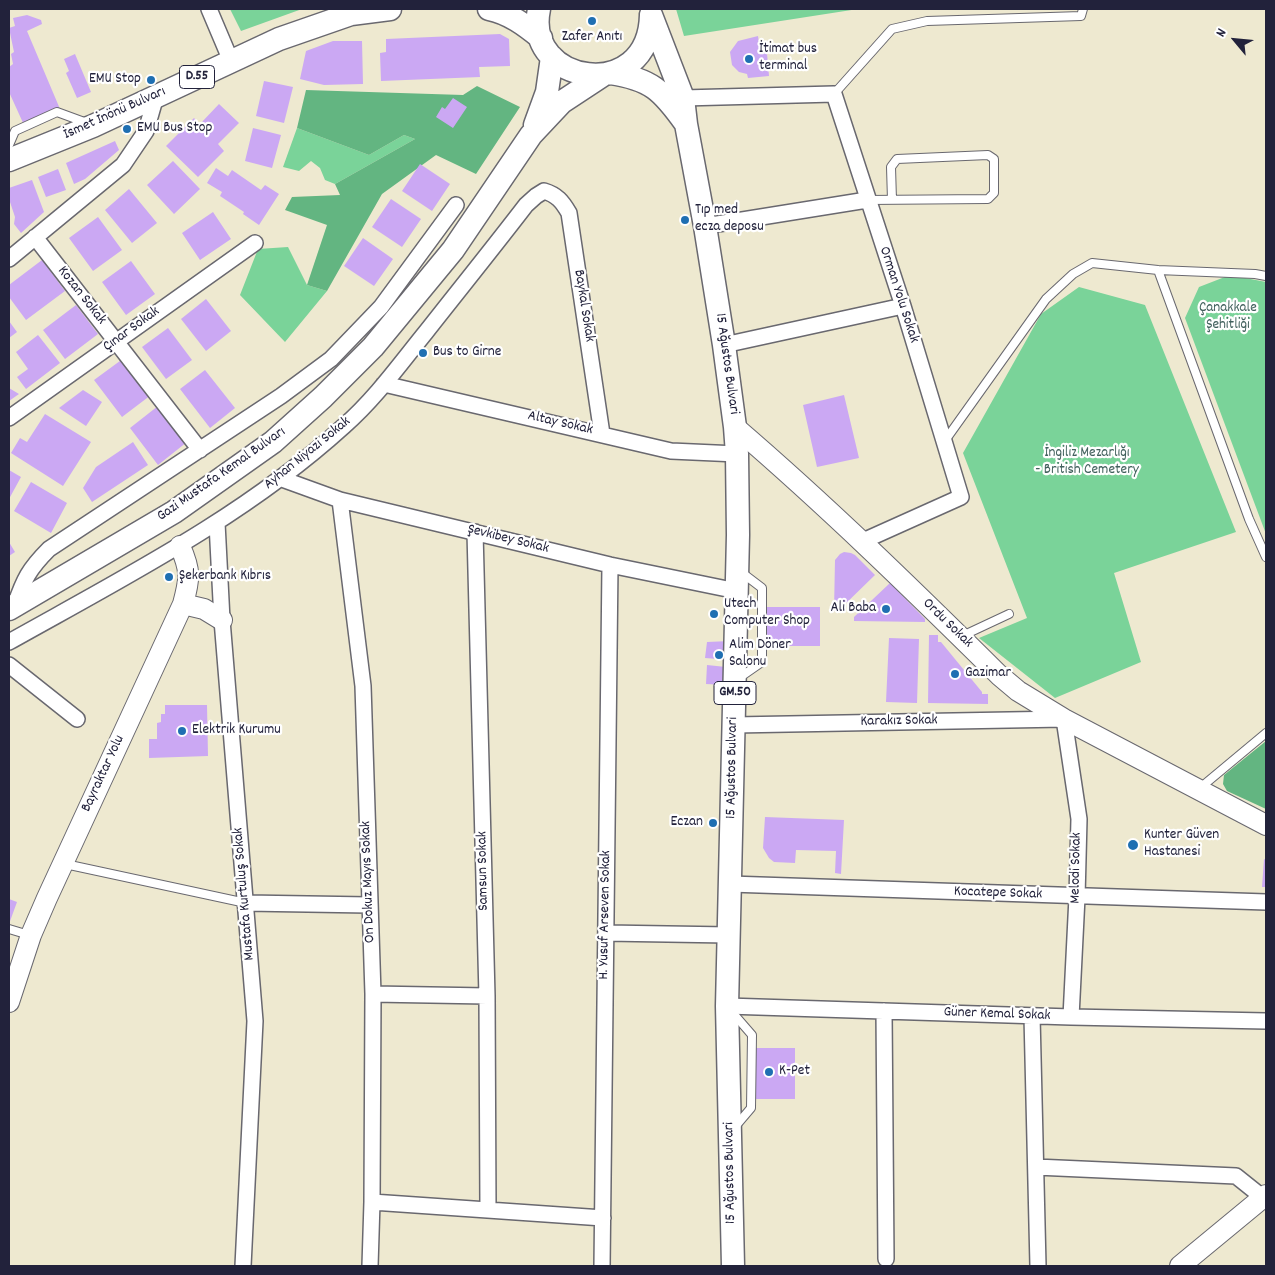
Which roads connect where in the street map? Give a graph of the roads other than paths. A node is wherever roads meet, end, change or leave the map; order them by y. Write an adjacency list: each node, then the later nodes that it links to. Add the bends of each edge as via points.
1 (209, 9): 8 (street)
2 (390, 9): 8 (main road, İsmet İnönü Bulvarı / D.55, via 351,14 279,38)
3 (489, 9): 7 (main road, via 524,24)
4 (539, 9): 7 (main road, Gazi Mustafa Kemal Bulvarı, via 538,26)
5 (1083, 9): 10 (lane, via 1082,16 927,21 892,29)
6 (650, 12): 9 (main road, Gazi Mustafa Kemal Bulvarı, via 650,28 640,52 622,68); 12 (main road, 15 Ağustos Bulvari / GM.50)
7 (547, 47): 9 (main road, 15 Ağustos Bulvari, via 563,66 575,72); 15 (main road, Gazi Mustafa Kemal Bulvarı, via 547,92)
8 (231, 60): 11 (main road, İsmet İnönü Bulvarı / D.55)
9 (606, 74): 13 (main road, 15 Ağustos Bulvari / GM.50, via 630,76 652,86); 15 (main road, Gazi Mustafa Kemal Bulvarı, via 562,102)
10 (834, 94): 12 (street); 19 (street, Orman Yolu Sokak)
11 (156, 96): 14 (main road, İsmet İnönü Bulvarı / D.55); 23 (street, via 146,131 123,165)
12 (683, 98): 13 (main road, 15 Ağustos Bulvari / GM.50)
13 (686, 124): 22 (main road, 15 Ağustos Bulvari / GM.50)
14 (93, 126): 16 (lane, via 56,112 15,132); 17 (main road, İsmet İnönü Bulvarı / D.55)
15 (531, 135): 48 (main road, Gazi Mustafa Kemal Bulvarı, via 453,250 374,347 323,397 273,442 174,512)
16 (9, 145)
17 (9, 160)
18 (544, 192): 31 (street, Ayhan Niyazi Sokak, via 526,205); 34 (street, Baykal Sokak, via 562,200 569,213)
19 (868, 200): 20 (lane); 22 (street); 28 (street, Orman Yolu Sokak)
20 (892, 200): 20 (lane, via 988,199 994,193 994,159 988,155 897,160 891,167)
21 (456, 205): 36 (street, via 380,307 331,359)
22 (705, 226): 30 (main road, 15 Ağustos Bulvari / GM.50)
23 (35, 237): 25 (street); 29 (street, Kozan Sokak)
24 (255, 243): 29 (street, Çınar Sokak)
25 (9, 259)
26 (1158, 270): 27 (lane); 35 (lane, via 1092,262 1073,274 1046,299); 44 (lane, via 1249,519)
27 (1266, 276)
28 (902, 306): 30 (street); 35 (street, Orman Yolu Sokak)
29 (117, 341): 32 (street, Çınar Sokak); 36 (street, Kozan Sokak)
30 (724, 345): 33 (main road, 15 Ağustos Bulvari / GM.50)
31 (384, 384): 34 (street, Altay Sokak); 38 (street, Ayhan Niyazi Sokak, via 346,426)
32 (9, 418)
33 (735, 426): 37 (main road, 15 Ağustos Bulvari / GM.50); 42 (street, Ordu Sokak)
34 (602, 434): 37 (street, Altay Sokak, via 671,451)
35 (944, 442): 42 (street, Orman Yolu Sokak, via 961,497)
36 (200, 450): 48 (street, via 49,549 24,579)
37 (737, 454): 46 (main road, 15 Ağustos Bulvari / GM.50)
38 (282, 479): 39 (street, Şevkibey Sokak); 40 (street, Ayhan Niyazi Sokak)
39 (340, 500): 41 (street, Şevkibey Sokak); 65 (street, On Dokuz Mayıs Sokak, via 363,686)
40 (217, 523): 43 (street, Ayhan Niyazi Sokak); 50 (street, Mustafa Kurtuluş Sokak)
41 (475, 532): 45 (street, Şevkibey Sokak); 71 (street, Samsun Sokak)
42 (863, 541): 51 (street, Ordu Sokak)
43 (180, 546): 47 (street, Bayraktar Yolu, via 188,564 189,580); 52 (street, Ayhan Niyazi Sokak)
44 (1266, 557)
45 (610, 565): 46 (street, Şevkibey Sokak); 67 (street, H. Yusuf Arseven Sokak)
46 (737, 580): 56 (main road, 15 Ağustos Bulvari / GM.50)
47 (183, 604): 50 (street); 60 (street, Bayraktar Yolu)
48 (12, 607)
49 (1008, 614): 51 (lane)
50 (222, 620): 64 (street, Mustafa Kurtuluş Sokak)
51 (960, 636): 55 (street, Ordu Sokak, via 1018,691)
52 (9, 642)
53 (9, 665): 54 (street)
54 (77, 719)
55 (1064, 719): 56 (street, Karakız Sokak); 58 (street, Ordu Sokak); 62 (street, Melodi Sokak, via 1079,819)
56 (734, 725): 61 (main road, 15 Ağustos Bulvari / GM.50)
57 (1266, 733): 58 (lane)
58 (1199, 790): 59 (street, Ordu Sokak)
59 (1266, 825)
60 (63, 864): 64 (lane); 68 (street, Bayraktar Yolu)
61 (730, 884): 62 (street, Kocatepe Sokak); 69 (main road, 15 Ağustos Bulvari / GM.50)
62 (1077, 897): 63 (street, Kocatepe Sokak); 76 (street, Melodi Sokak)
63 (1266, 902)
64 (246, 903): 65 (street); 84 (street, Mustafa Kurtuluş Sokak, via 255,1021)
65 (369, 905): 70 (street, On Dokuz Mayıs Sokak)
66 (9, 929): 68 (lane)
67 (606, 933): 69 (street); 82 (street, H. Yusuf Arseven Sokak)
68 (31, 935): 72 (street, Bayraktar Yolu)
69 (729, 936): 73 (main road, 15 Ağustos Bulvari / GM.50)
70 (373, 994): 71 (street); 80 (street, On Dokuz Mayıs Sokak)
71 (487, 996): 81 (street, Samsun Sokak)
72 (9, 1002)
73 (727, 1006): 74 (street, Güner Kemal Sokak); 87 (main road, 15 Ağustos Bulvari / GM.50)
74 (884, 1011): 75 (street, Güner Kemal Sokak); 83 (street)
75 (1032, 1016): 76 (street, Güner Kemal Sokak); 78 (street)
76 (1071, 1018): 77 (street, Güner Kemal Sokak)
77 (1266, 1021)
78 (1036, 1167): 79 (street, via 1236,1176); 88 (street)
79 (1265, 1198): 89 (street)
80 (372, 1202): 81 (street); 85 (street, On Dokuz Mayıs Sokak)
81 (488, 1210): 82 (street)
82 (603, 1218): 86 (street, H. Yusuf Arseven Sokak)
83 (886, 1259)
84 (243, 1266)
85 (370, 1266)
86 (602, 1266)
87 (732, 1266)
88 (1038, 1266)
89 (1180, 1266)

